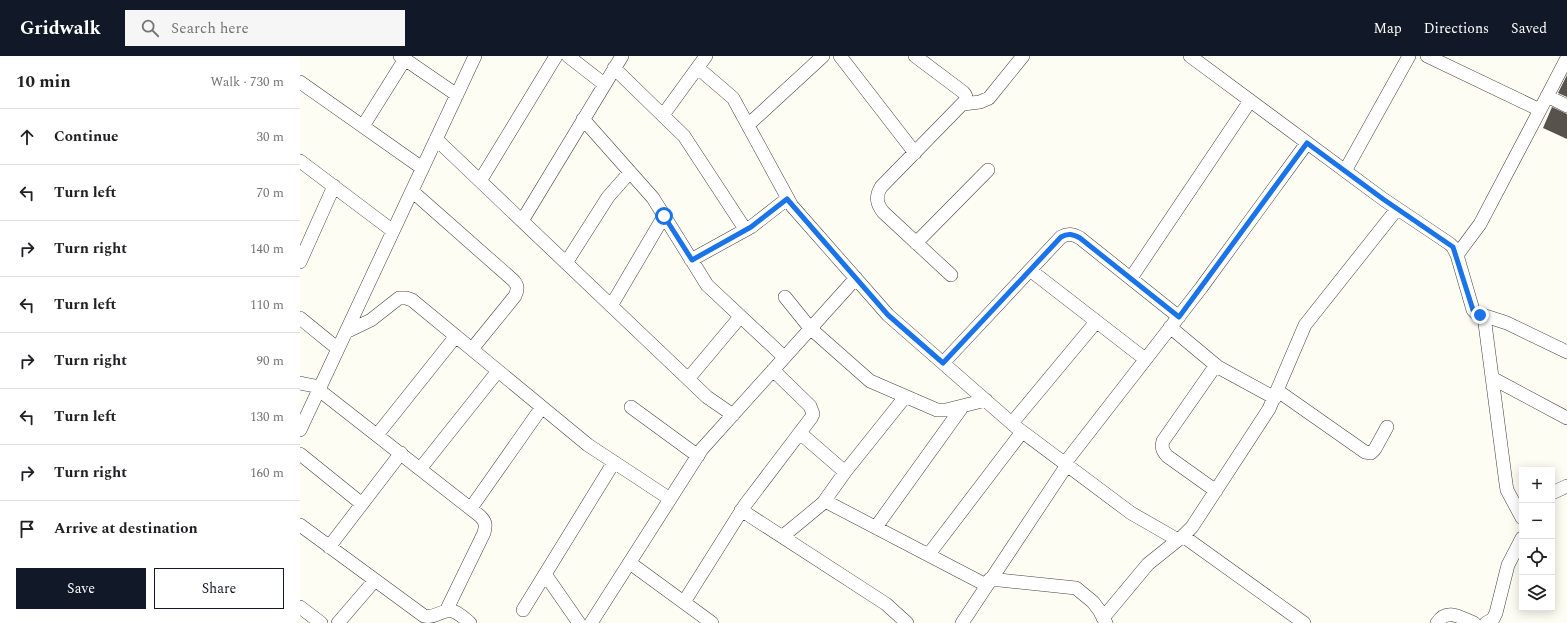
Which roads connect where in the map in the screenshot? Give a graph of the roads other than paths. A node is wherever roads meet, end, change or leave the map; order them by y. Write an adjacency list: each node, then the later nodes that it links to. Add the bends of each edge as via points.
1 (475, 56): 19 (street)
2 (556, 56): 37 (street)
3 (568, 56): 18 (street)
4 (622, 56): 15 (street)
5 (706, 56): 16 (street)
6 (823, 56): 28 (street)
7 (840, 56): 31 (street)
8 (915, 56): 22 (street, via 966,95)
9 (1023, 56): 22 (street, via 989,98)
10 (1190, 56): 21 (street)
11 (1409, 56): 35 (street)
12 (1427, 56): 24 (street)
13 (402, 58): 19 (street); 27 (street)
14 (1567, 58): 20 (street)
15 (614, 68): 18 (street); 25 (street)
16 (698, 68): 25 (street); 28 (street, via 730,94)
17 (300, 82): 27 (street)
18 (604, 84): 26 (street)
19 (456, 95): 29 (street)
20 (1547, 96): 23 (street); 24 (street)
21 (1250, 101): 30 (street); 54 (street)
22 (963, 104): 31 (street)
23 (1567, 106)
24 (1540, 110): 47 (street, via 1480,224)
25 (663, 115): 44 (street, via 684,136 743,226)
26 (583, 119): 36 (street); 43 (street)
27 (363, 126): 33 (street)
28 (748, 126): 40 (street)
29 (436, 139): 33 (street); 37 (street)
30 (1307, 143): 35 (street); 61 (street)
31 (915, 153): 46 (street, via 881,187 877,198 883,212)
32 (300, 161): 38 (street)
33 (422, 168): 39 (street)
34 (988, 170): 46 (street)
35 (1345, 171): 41 (street)
36 (630, 172): 42 (street); 50 (street, via 608,197)
37 (480, 181): 43 (street)
38 (334, 186): 45 (street); 49 (street)
39 (412, 191): 45 (street); 66 (street, via 517,286 515,296)
40 (787, 199): 44 (street); 53 (street)
41 (1397, 209): 47 (street, via 1450,244); 78 (street, via 1305,325)
42 (664, 216): 48 (street); 56 (street)
43 (522, 221): 50 (street)
44 (749, 228): 48 (street)
45 (393, 231): 63 (street)
46 (916, 243): 52 (street)
47 (1457, 256): 57 (street, via 1473,310)
48 (692, 260): 58 (street, via 707,285)
49 (300, 262)
50 (566, 263): 56 (street)
51 (1030, 270): 54 (street, via 1061,237 1073,234); 60 (street); 70 (street)
52 (951, 275)
53 (856, 278): 62 (street); 70 (street, via 888,315)
54 (1131, 278): 61 (street)
55 (785, 297): 62 (street)
56 (611, 306): 75 (street)
57 (1484, 316): 67 (street, via 1507,323); 74 (street)
58 (740, 317): 68 (street); 75 (street)
59 (300, 318): 65 (street)
60 (1096, 322): 69 (street); 86 (street)
61 (1175, 322): 69 (street); 71 (street)
62 (810, 328): 68 (street); 79 (street, via 870,381)
63 (346, 332): 64 (street, via 371,320 399,298 406,298 412,300); 65 (street)
64 (456, 336): 66 (street); 91 (street)
65 (338, 349): 77 (street)
66 (472, 349): 73 (street)
67 (1567, 352)
68 (784, 358): 72 (street)
69 (1145, 360): 96 (street)
70 (943, 363): 80 (street)
71 (1216, 365): 78 (street); 100 (street, via 1162,446 1167,456)
72 (773, 370): 84 (street); 90 (street, via 813,410 811,418)
73 (498, 371): 82 (street); 97 (street)
74 (1492, 378): 85 (street); 107 (street, via 1507,490)
75 (688, 379): 84 (street, via 707,397)
76 (300, 383): 77 (street)
77 (320, 388): 88 (street); 91 (street)
78 (1276, 394): 87 (street, via 1365,452 1371,453 1375,449); 100 (street, via 1269,410)
79 (905, 397): 81 (street, via 936,410); 98 (street)
80 (986, 400): 81 (street); 86 (street)
81 (963, 406): 109 (street)
82 (542, 407): 95 (street, via 588,445); 105 (street)
83 (631, 407): 94 (street)
84 (733, 415): 94 (street)
85 (1567, 418)
86 (1012, 423): 89 (street)
87 (1387, 427)
88 (300, 430)
89 (1022, 432): 96 (street); 114 (street)
90 (800, 433): 98 (street); 106 (street)
91 (377, 435): 93 (street)
92 (300, 454): 104 (street)
93 (401, 454): 97 (street); 104 (street)
94 (698, 456): 102 (street)
95 (614, 462): 102 (street); 116 (street)
96 (1066, 464): 111 (street, via 1131,512); 118 (street)
97 (420, 469): 105 (street)
98 (845, 472): 103 (street)
99 (1567, 486): 101 (street)
100 (1216, 491): 111 (street, via 1192,527)
101 (1555, 492)
102 (670, 499): 115 (street)
103 (825, 501): 109 (street); 110 (street)
104 (362, 504): 113 (street)
105 (471, 508): 122 (street, via 486,526)
106 (741, 510): 110 (street); 119 (street)
107 (1519, 512)
108 (300, 525): 113 (street)
109 (876, 528): 114 (street)
110 (783, 536): 130 (street, via 886,604)
111 (1181, 538): 123 (street, via 1148,564); 132 (street)
112 (1521, 539): 135 (street, via 1508,564 1496,613)
113 (329, 547): 117 (street)
114 (929, 554): 118 (street)
115 (630, 563): 119 (street); 128 (street)
116 (545, 574): 121 (street); 127 (street)
117 (374, 580): 122 (street, via 424,616 433,617); 125 (street)
118 (988, 582): 123 (street, via 1076,588 1093,602); 131 (street)
119 (684, 602): 129 (street)
120 (300, 607): 124 (street)
121 (523, 610)
122 (446, 611): 126 (street, via 454,612)
123 (1105, 620)
124 (321, 623)
125 (338, 623)
126 (470, 623)
127 (580, 623)
128 (591, 623)
129 (712, 623)
130 (907, 623)
131 (962, 623)
132 (1304, 623)
133 (1438, 623): 134 (street, via 1444,615 1449,614)
134 (1474, 623)
135 (1486, 623)

